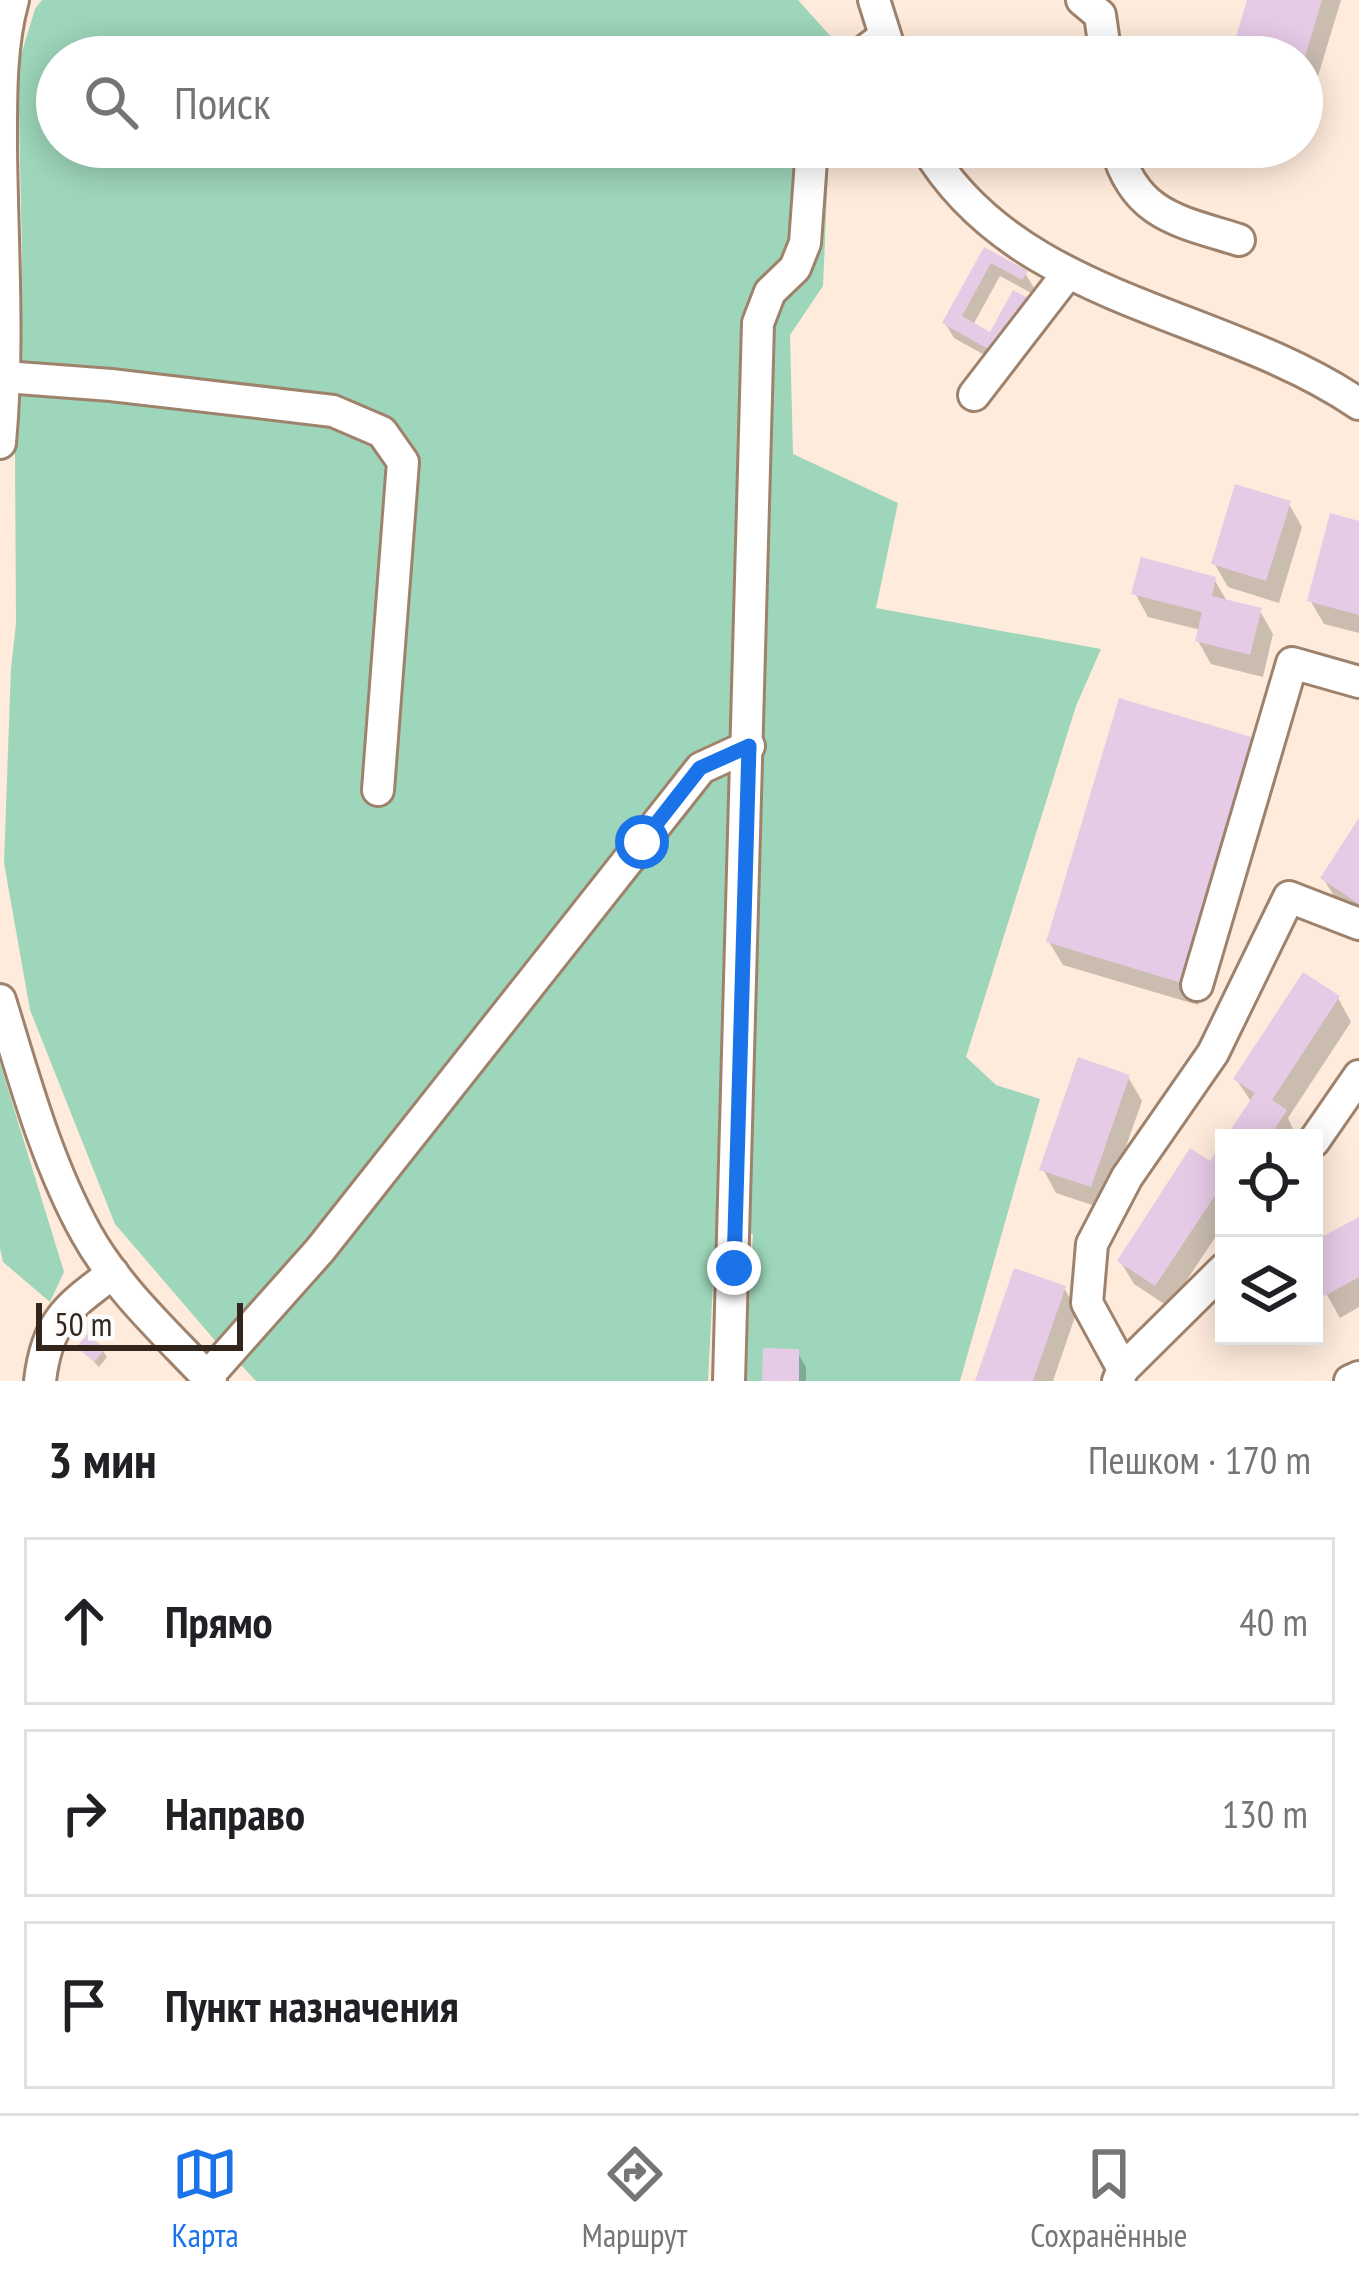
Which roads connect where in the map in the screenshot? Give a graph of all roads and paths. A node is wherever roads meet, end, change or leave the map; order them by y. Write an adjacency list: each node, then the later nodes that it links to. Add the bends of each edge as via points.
1 (874, 0): 4 (street)
2 (1082, 0): 5 (street, via 1100,15)
3 (6, 6): 11 (street)
4 (885, 36)
5 (1103, 36)
6 (810, 168): 16 (street, via 805,243 758,323)
7 (938, 168): 10 (street, via 989,224)
8 (1122, 168): 9 (street, via 1159,215)
9 (1239, 240)
10 (1068, 273): 12 (street); 13 (street)
11 (5, 377): 14 (street); 17 (street, via 333,411 382,432 403,462)
12 (974, 395)
13 (1355, 398)
14 (0, 443)
15 (1359, 682): 19 (street, via 1292,663)
16 (749, 746): 27 (street, via 700,768); 29 (street)
17 (378, 790)
18 (1359, 924): 25 (street, via 1289,897 1213,1053 1127,1177 1093,1244 1087,1303)
19 (1197, 985)
20 (0, 1000): 23 (street, via 65,1186)
21 (1359, 1076): 22 (street)
22 (1322, 1129)
23 (113, 1273): 27 (street); 28 (street, via 61,1312)
24 (1215, 1278): 25 (street)
25 (1120, 1375)
26 (1359, 1377): 30 (street)
27 (209, 1379)
28 (40, 1381)
29 (729, 1381)
30 (1350, 1381)

